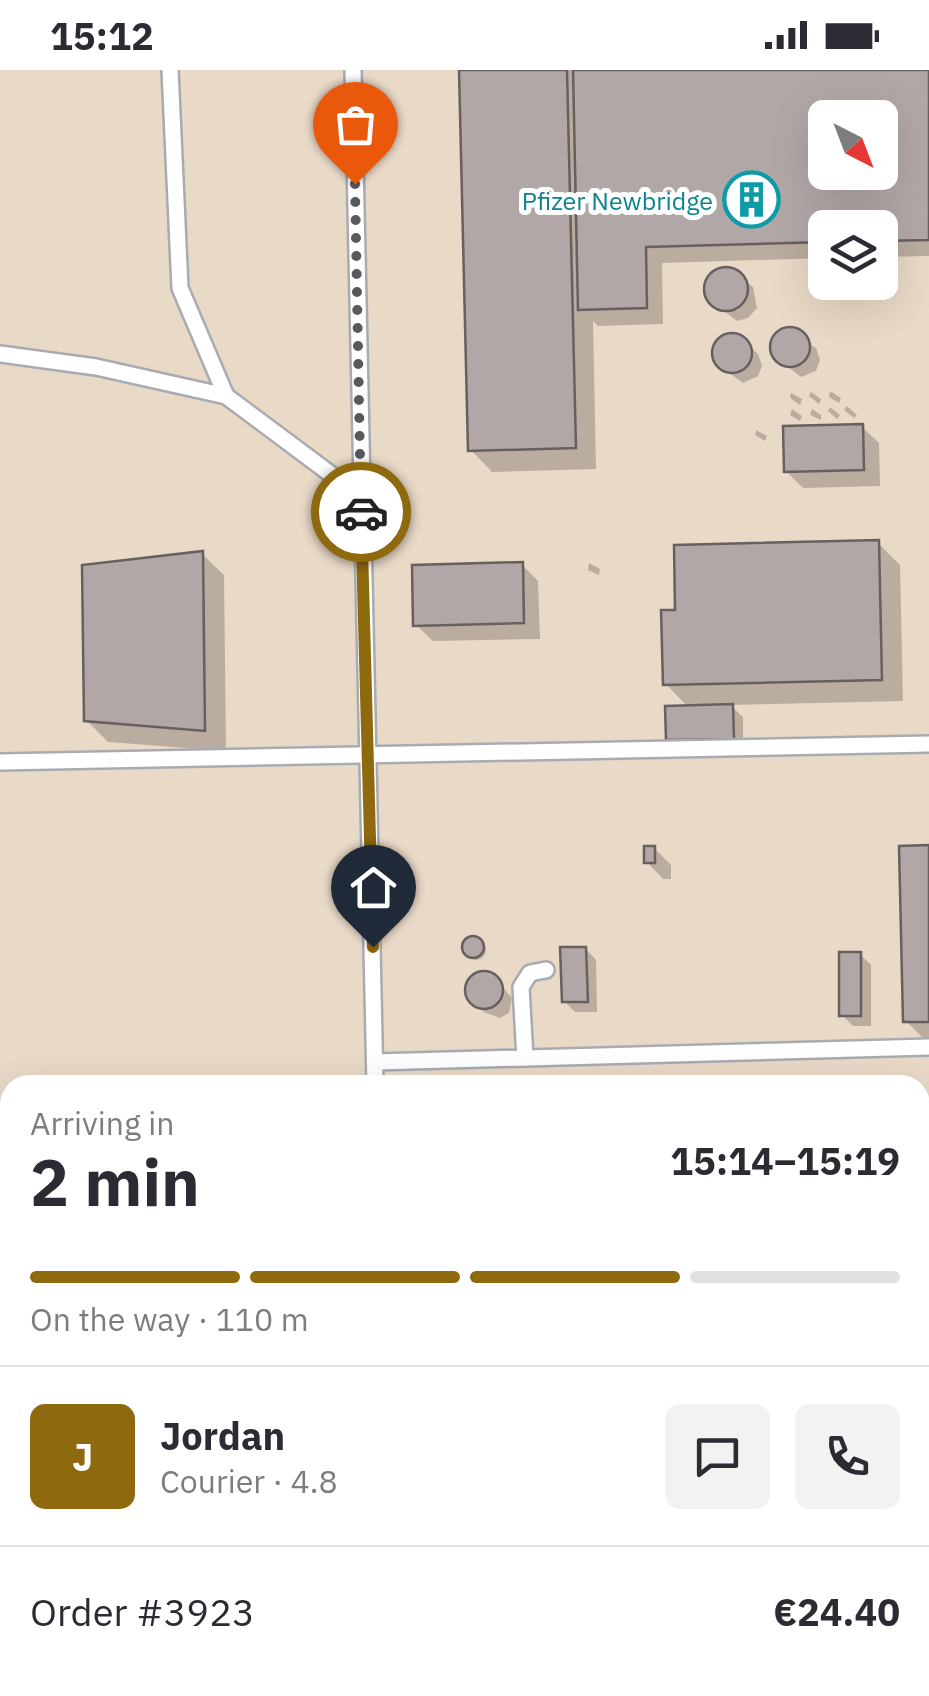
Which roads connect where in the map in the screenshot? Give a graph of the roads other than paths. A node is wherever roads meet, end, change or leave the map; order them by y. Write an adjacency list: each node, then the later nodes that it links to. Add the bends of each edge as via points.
1 (170, 70): 4 (lane, via 180,288)
2 (353, 70): 5 (lane)
3 (0, 354): 4 (lane)
4 (226, 396): 5 (lane, via 344,484)
5 (360, 487): 7 (lane)
6 (929, 744): 7 (lane)
7 (370, 755): 8 (lane); 12 (lane)
8 (0, 762)
9 (546, 970): 11 (lane, via 530,972 522,987)
10 (929, 1047): 11 (lane)
11 (525, 1058): 12 (lane)
12 (375, 1062): 13 (lane)
13 (376, 1075)

